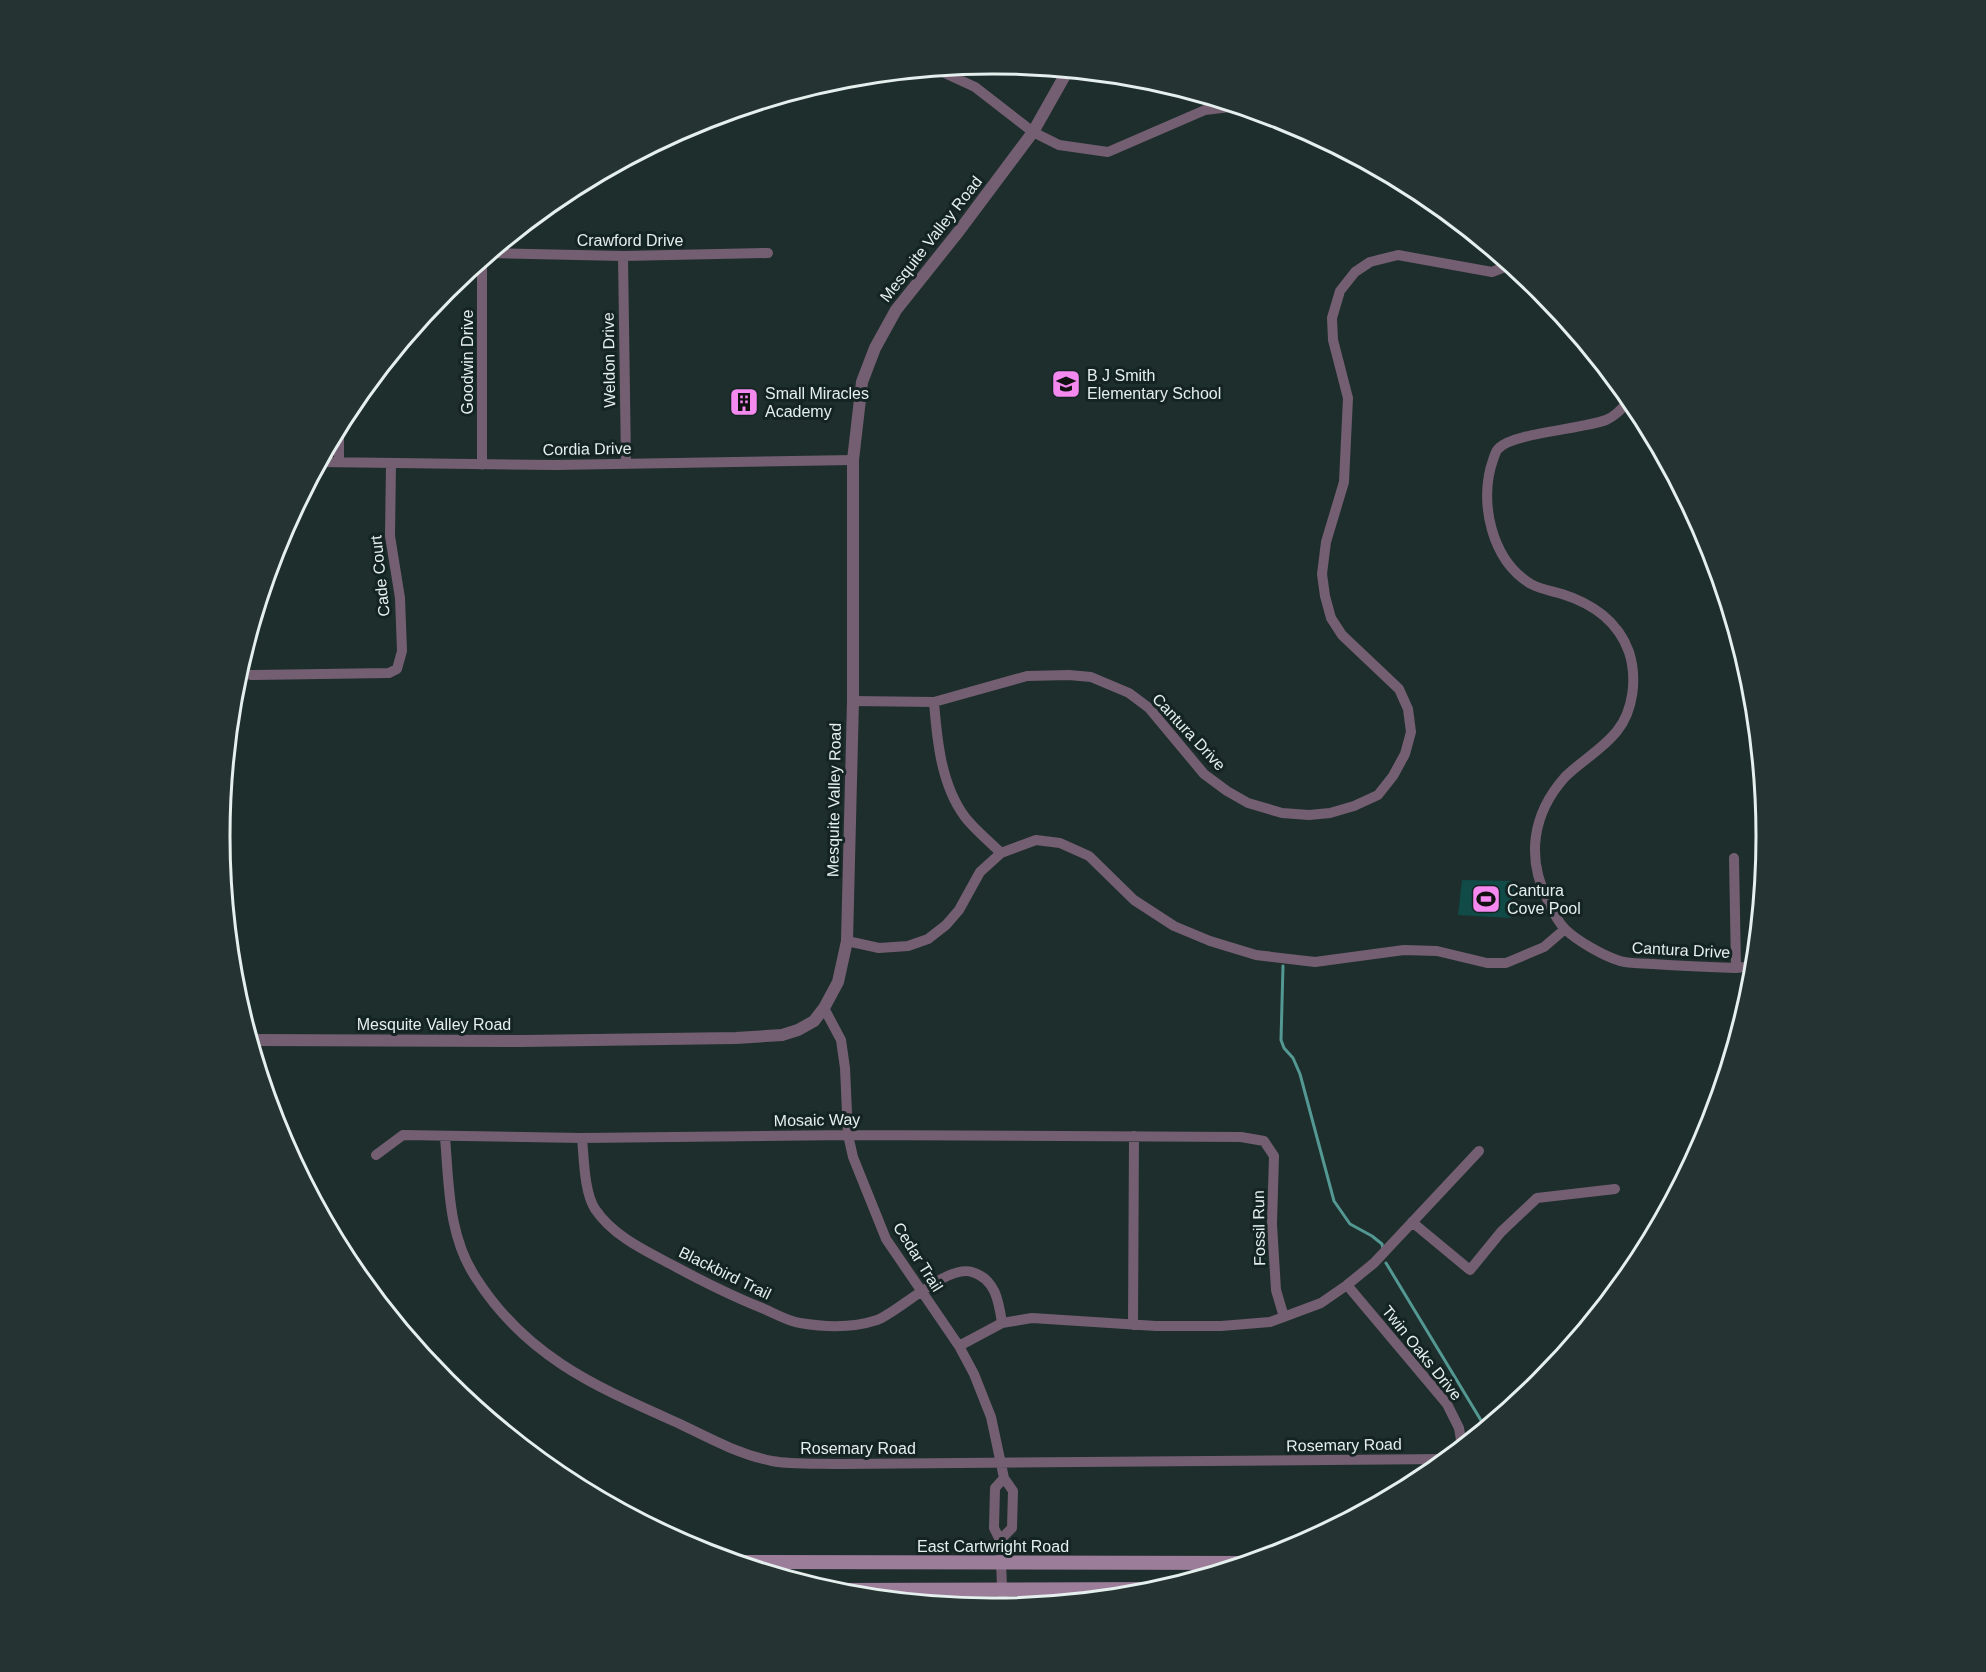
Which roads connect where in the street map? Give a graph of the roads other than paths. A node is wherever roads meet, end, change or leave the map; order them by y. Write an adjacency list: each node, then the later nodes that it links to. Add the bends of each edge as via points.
1 (949, 75): 4 (street, via 975,87)
2 (1064, 77): 4 (street, Mesquite Valley Road)
3 (1220, 108): 4 (street, via 1205,110 1108,152 1059,145)
4 (1033, 132): 12 (street, Mesquite Valley Road, via 896,310 875,348 862,382)
5 (502, 253): 7 (street, Crawford Drive)
6 (768, 253): 7 (street, Crawford Drive)
7 (623, 256): 16 (street, Weldon Drive)
8 (1502, 268): 20 (street, Cantura Drive, via 1492,272 1398,255 1370,262 1355,272 1340,291 1332,318 1333,340 1348,398 1344,482 1326,542 1322,574 1325,596 1331,618 1342,635 1399,689 1408,709 1411,732 1393,776 1378,795 1330,813 1309,815 1282,813 1248,803 1204,774 1149,708 1129,693 1091,677 1027,676)
9 (483, 270): 17 (street, Goodwin Drive)
10 (1624, 407): 23 (street, Cantura Drive, via 1607,420 1509,442 1498,448 1489,475 1490,521 1506,560 1532,585 1594,607 1623,636 1633,673 1628,713 1617,732 1565,777 1538,823 1533,846 1537,870 1545,896)
11 (339, 445): 14 (street)
12 (853, 460): 16 (street, Cordia Drive); 19 (street, Mesquite Valley Road)
13 (329, 462): 14 (street, Cordia Drive)
14 (339, 462): 15 (street, Cordia Drive)
15 (391, 463): 17 (street, Cordia Drive); 18 (street, Cade Court, via 390,536 400,598 402,651 397,669 389,673)
16 (626, 464): 17 (street, Cordia Drive)
17 (482, 465)
18 (248, 674)
19 (853, 701): 20 (street, Cantura Drive); 24 (street, Mesquite Valley Road)
20 (934, 702): 21 (street, via 939,752 953,794 965,817)
21 (1001, 853): 23 (street, via 1036,840 1060,843 1089,856 1134,900 1174,926 1256,956 1316,962 1404,950 1437,951 1487,963 1506,963 1544,947); 24 (street, via 980,872 946,925 928,939 908,946 879,948)
22 (1734, 858): 26 (street)
23 (1565, 929): 26 (street, Cantura Drive, via 1622,962)
24 (847, 940): 27 (street, Mesquite Valley Road, via 838,982)
25 (1744, 967): 26 (street, Cantura Drive)
26 (1736, 968)
27 (824, 1008): 28 (street, Mesquite Valley Road, via 814,1022 798,1030 736,1038); 29 (street, Cedar Trail, via 841,1040)
28 (258, 1040)
29 (848, 1135): 30 (street, Mosaic Way); 32 (street, Mosaic Way); 39 (street, Cedar Trail, via 886,1239)
30 (1134, 1136): 33 (street, Mosaic Way, via 1241,1137); 42 (street)
31 (445, 1137): 32 (street, Mosaic Way); 35 (street, Mosaic Way, via 403,1135); 46 (street, Rosemary Road, via 450,1207 459,1244 475,1277 515,1329 556,1362 602,1389 737,1452 775,1462)
32 (582, 1138): 39 (street, Blackbird Trail, via 593,1206 606,1223 633,1244 726,1293 797,1323 835,1326 878,1320)
33 (1264, 1141): 40 (street, Fossil Run, via 1274,1156 1272,1224 1276,1290)
34 (1479, 1151): 37 (street)
35 (376, 1155)
36 (1615, 1189): 37 (street, via 1537,1198 1501,1232 1470,1270)
37 (1412, 1222): 38 (street)
38 (1347, 1285): 40 (street, via 1322,1303); 44 (street, Twin Oaks Drive, via 1447,1404)
39 (921, 1290): 41 (street, Blackbird Trail, via 960,1271 972,1272 996,1292); 43 (street, Cedar Trail)
40 (1284, 1317): 42 (street, via 1221,1326)
41 (1002, 1323): 42 (street, via 1032,1318); 43 (street)
42 (1134, 1325)
43 (959, 1346): 46 (street, Cedar Trail, via 991,1417)
44 (1461, 1438)
45 (1432, 1459): 46 (street, Rosemary Road)
46 (1001, 1463): 47 (street, Cedar Trail)
47 (1004, 1478): 48 (street, Cedar Trail, via 995,1488 993,1528); 48 (street, Cedar Trail, via 1013,1491 1012,1528)
48 (1000, 1540): 50 (street, Cedar Trail)
49 (761, 1562): 50 (main road, East Cartwright Road)
50 (1001, 1563): 51 (main road, East Cartwright Road); 54 (street, Cedar Trail)
51 (1222, 1563)
52 (1109, 1589): 54 (main road)
53 (881, 1590): 54 (main road)
54 (1003, 1590): 55 (street, Cedar Trail)
55 (1003, 1598)

